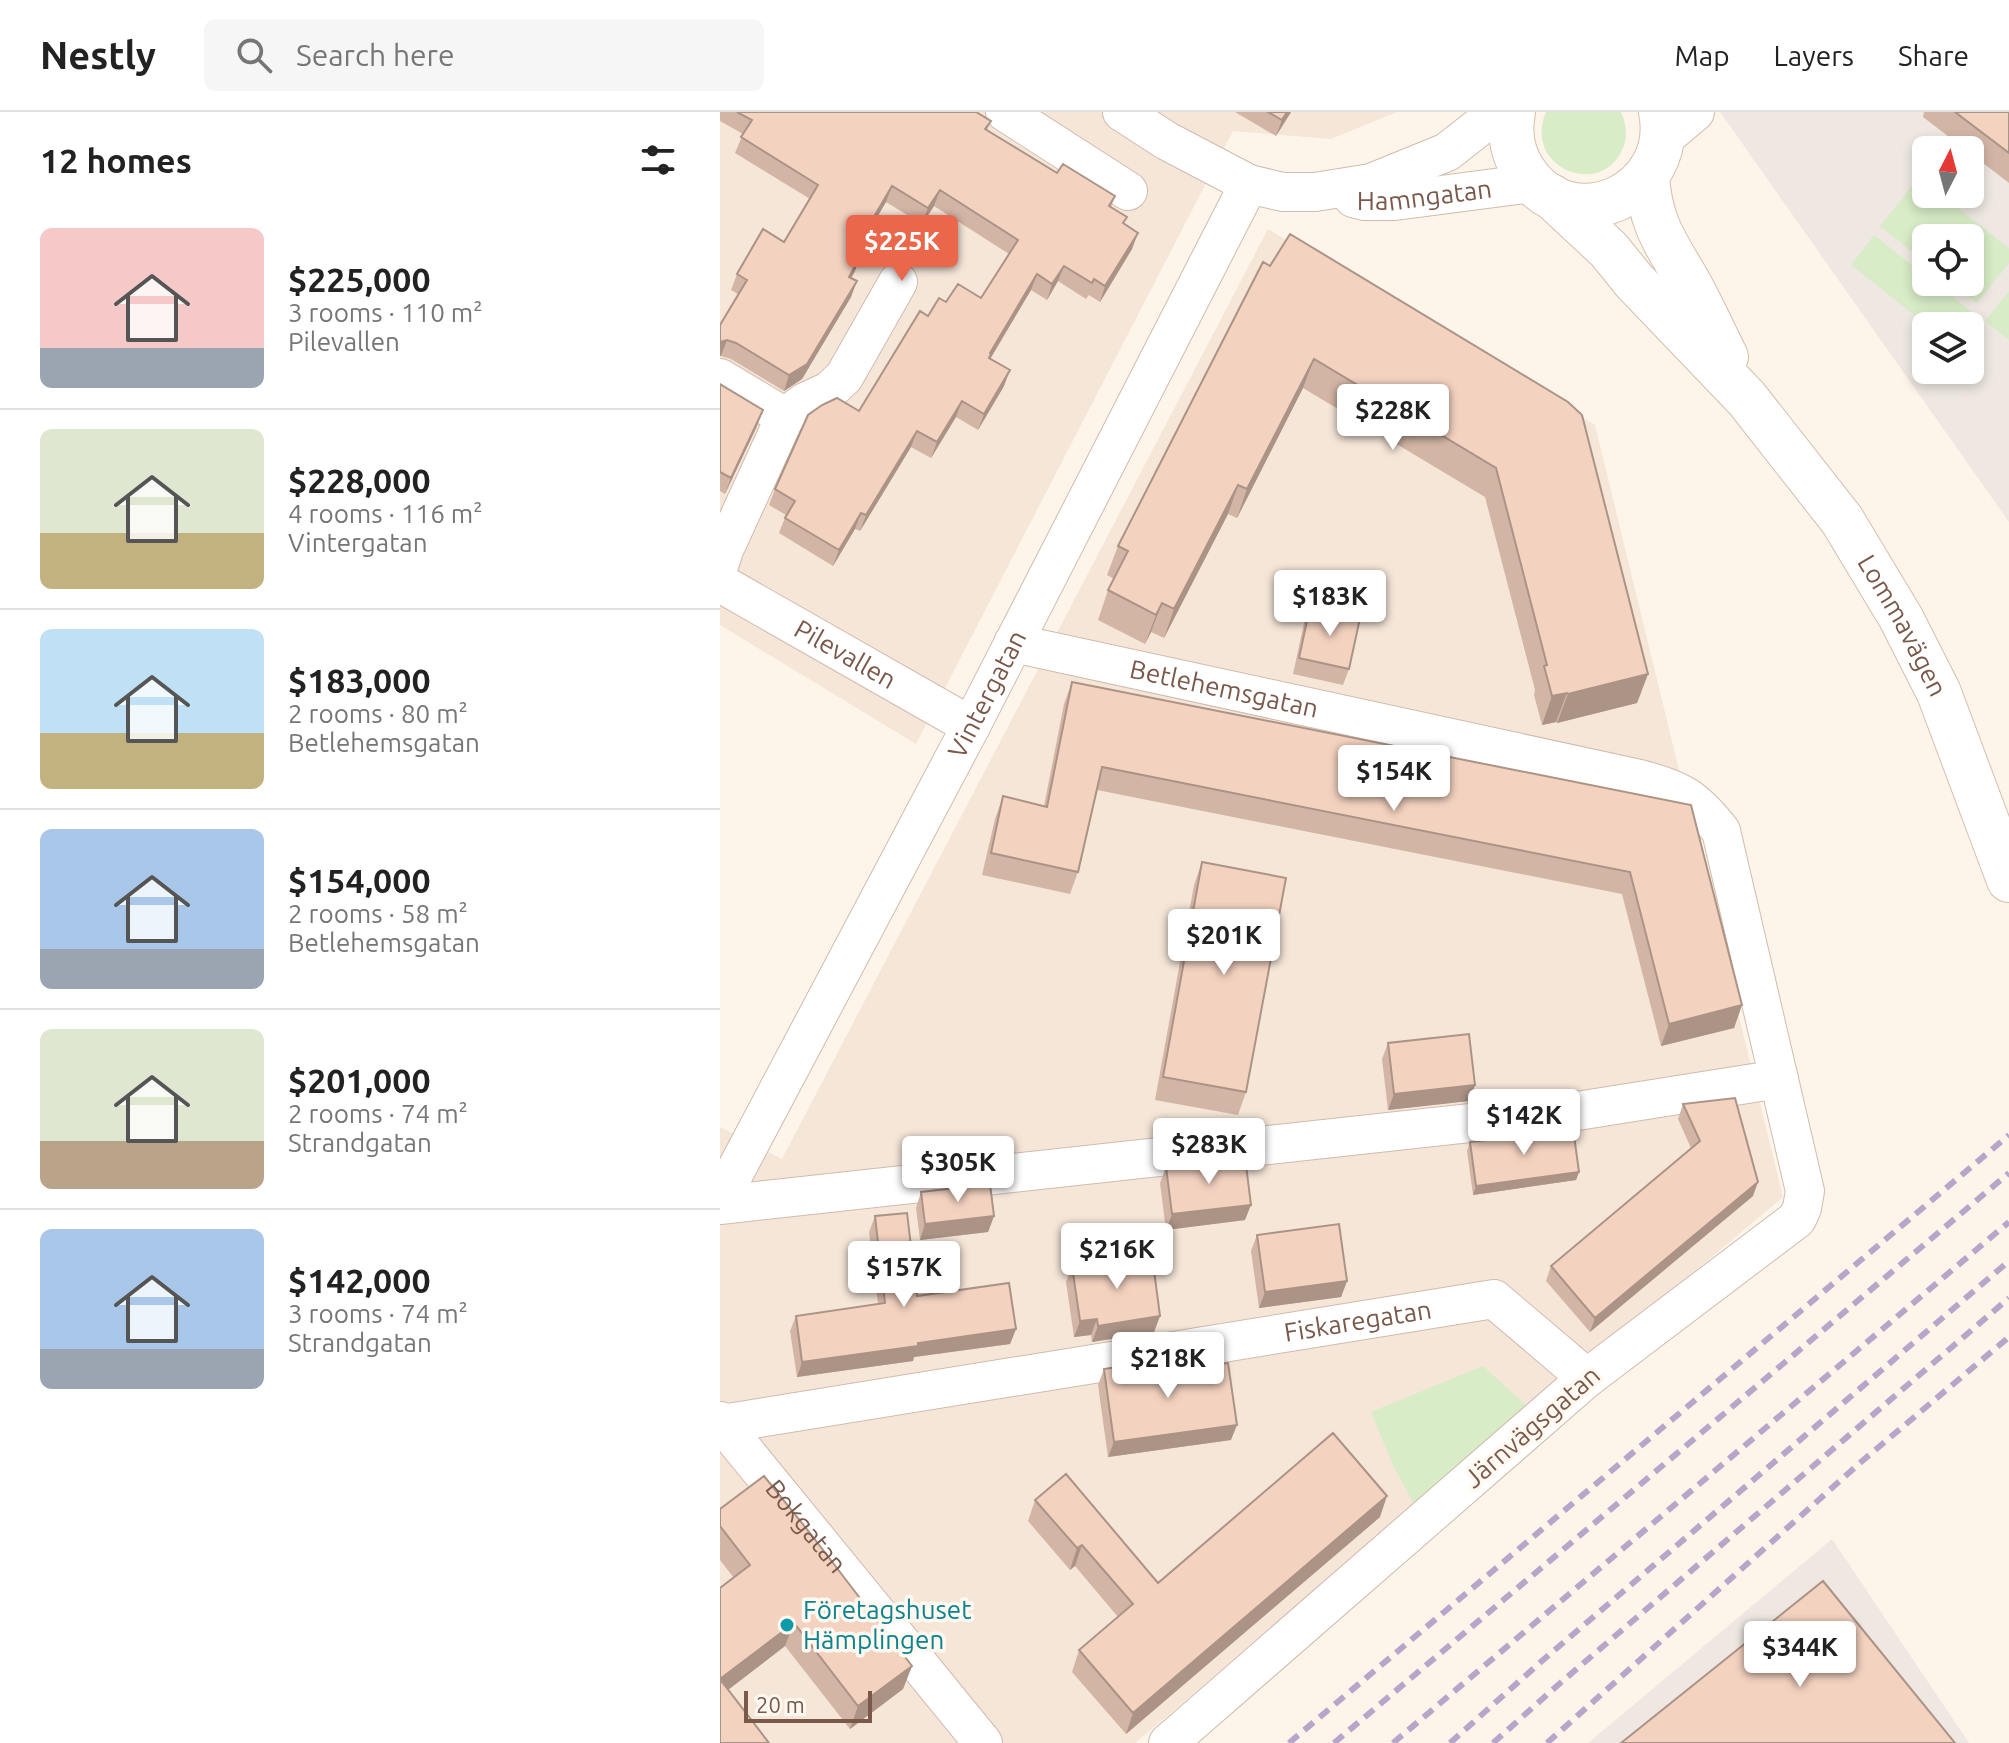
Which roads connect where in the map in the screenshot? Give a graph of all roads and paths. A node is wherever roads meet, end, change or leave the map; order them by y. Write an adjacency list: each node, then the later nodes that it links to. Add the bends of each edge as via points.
1 (1005, 112): 8 (street)
2 (1122, 112): 6 (street, Hamngatan)
3 (1498, 112): 9 (street, Hamngatan, via 1447,152 1413,167 1371,183)
4 (1513, 112): 7 (street, Lommavägen, via 1513,146 1521,166)
5 (1667, 135): 7 (street, Lommavägen, via 1627,194 1602,204 1576,205); 12 (street, Lommavägen, via 1651,209)
6 (1249, 184): 9 (street, Hamngatan); 16 (street, Vintergatan)
7 (1542, 189): 9 (street, Hamngatan, via 1395,201); 12 (street, Lommavägen, via 1609,250)
8 (1128, 191)
9 (1315, 192)
10 (898, 282): 13 (street, via 844,377)
11 (720, 378): 13 (street)
12 (1747, 399): 18 (street, Lommavägen, via 1842,520 1901,618 1939,693)
13 (785, 417): 14 (street)
14 (720, 563)
15 (720, 583): 17 (street, Pilevallen)
16 (1013, 643): 17 (street, Vintergatan); 19 (street, Betlehemsgatan, via 1640,779 1688,796 1721,831)
17 (971, 726): 20 (street, Vintergatan)
18 (2009, 880)
19 (1779, 1079): 20 (street, via 1571,1112); 21 (street, Järnvägsgatan, via 1805,1191 1797,1219)
20 (720, 1202)
21 (1587, 1378): 22 (street, Fiskaregatan, via 1494,1299); 24 (street, Järnvägsgatan)
22 (721, 1423): 23 (street, Bokgatan)
23 (983, 1743)
24 (1168, 1743)

